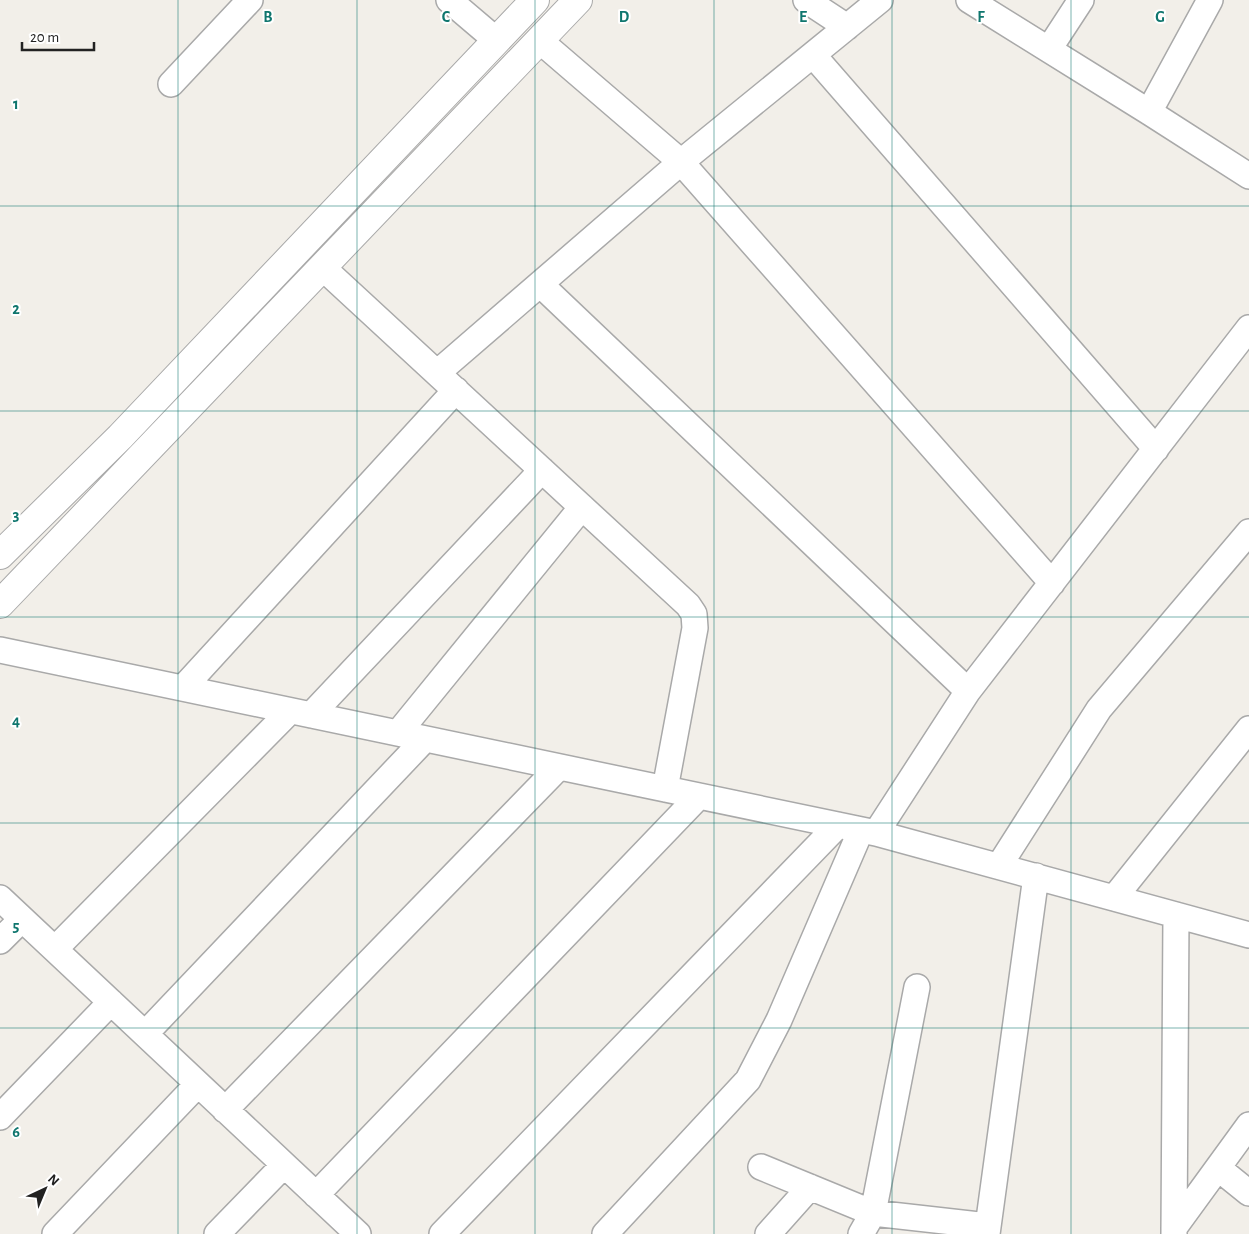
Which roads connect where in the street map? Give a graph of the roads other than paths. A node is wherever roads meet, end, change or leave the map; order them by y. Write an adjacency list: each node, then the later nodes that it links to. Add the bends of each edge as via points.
1 (250, 0): 15 (street)
2 (449, 0): 11 (street)
3 (535, 0): 11 (street)
4 (578, 0): 12 (street)
5 (806, 0): 10 (street)
6 (880, 0): 10 (street)
7 (969, 0): 13 (street)
8 (1081, 0): 13 (street)
9 (1210, 0): 16 (street)
10 (846, 27): 14 (street)
11 (496, 40): 17 (street)
12 (540, 40): 18 (street); 19 (street)
13 (1049, 49): 16 (street)
14 (812, 55): 19 (street); 26 (street)
15 (171, 84)
16 (1149, 112): 20 (street)
17 (403, 139): 18 (street); 30 (street, via 120,437)
18 (427, 158): 21 (street)
19 (681, 162): 22 (street); 31 (street)
20 (1249, 176)
21 (322, 267): 24 (street); 32 (street)
22 (540, 284): 24 (street); 35 (street)
23 (1249, 328): 26 (street)
24 (437, 373): 25 (street)
25 (456, 390): 27 (street); 34 (street)
26 (1156, 449): 31 (street)
27 (542, 470): 28 (street); 36 (street)
28 (582, 507): 38 (street); 41 (street, via 694,614 695,628)
29 (1249, 532): 44 (street, via 1099,709)
30 (0, 555)
31 (1052, 583): 35 (street)
32 (0, 604)
33 (0, 650): 34 (street)
34 (183, 688): 36 (street)
35 (968, 691): 43 (street)
36 (300, 713): 38 (street); 52 (street)
37 (1249, 729): 47 (street)
38 (398, 733): 39 (street)
39 (425, 739): 40 (street); 55 (street)
40 (560, 767): 41 (street); 57 (street)
41 (665, 789): 42 (street)
42 (699, 796): 43 (street); 65 (street)
43 (858, 829): 44 (street); 72 (street); 73 (street, via 779,1020 748,1080)
44 (999, 866): 45 (street)
45 (1036, 876): 47 (street); 67 (street)
46 (0, 898): 49 (street)
47 (1114, 898): 48 (street)
48 (1176, 915): 50 (street); 68 (street)
49 (22, 918): 51 (street); 52 (street)
50 (1248, 933)
51 (0, 941)
52 (55, 950): 54 (street)
53 (916, 987): 66 (street)
54 (111, 1002): 55 (street); 58 (street)
55 (145, 1034): 56 (street)
56 (198, 1084): 57 (street); 69 (street)
57 (226, 1110): 60 (street)
58 (0, 1117)
59 (1249, 1125): 62 (street)
60 (284, 1165): 65 (street); 70 (street)
61 (761, 1167): 63 (street)
62 (1218, 1168): 64 (street); 68 (street)
63 (810, 1188): 66 (street); 74 (street)
64 (1249, 1193)
65 (316, 1195): 71 (street)
66 (867, 1224): 67 (street)
67 (987, 1230)
68 (1174, 1231)
69 (55, 1234)
70 (217, 1234)
71 (358, 1234)
72 (442, 1234)
73 (605, 1234)
74 (768, 1234)

